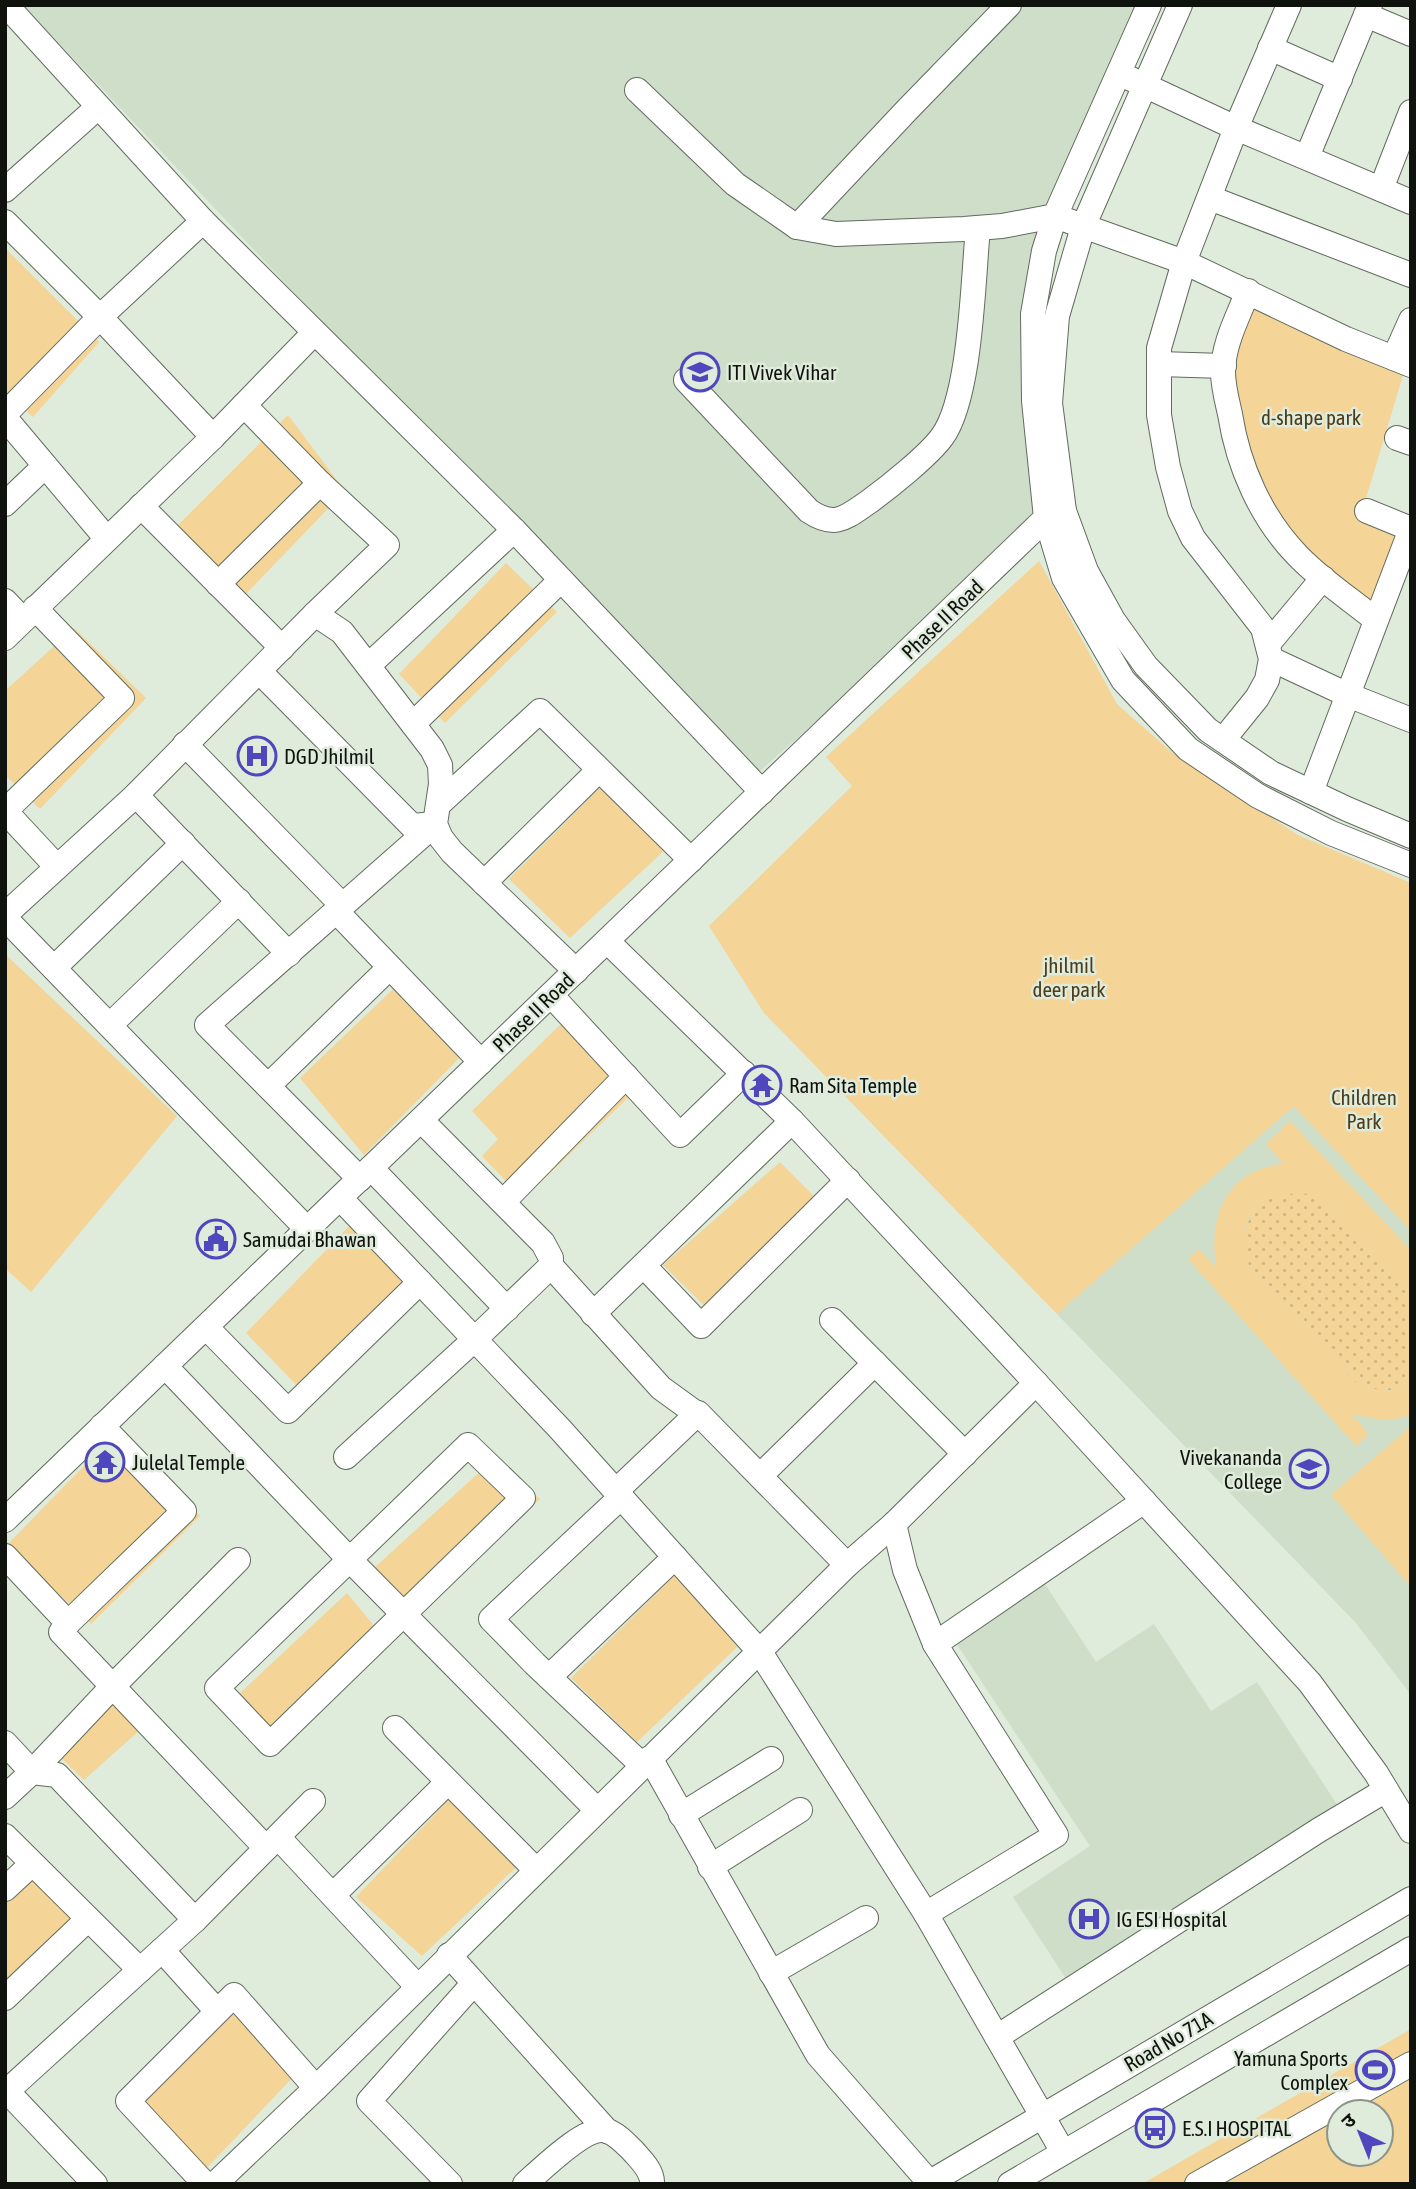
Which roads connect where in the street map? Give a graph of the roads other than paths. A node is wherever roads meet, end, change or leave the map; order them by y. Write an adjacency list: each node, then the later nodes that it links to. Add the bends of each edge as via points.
1 (6, 5): 13 (street)
2 (1009, 5): 24 (street)
3 (1149, 5): 9 (street)
4 (1180, 5): 11 (street)
5 (1289, 5): 8 (street)
6 (1368, 10): 7 (street); 10 (street)
7 (1411, 34)
8 (1270, 48): 10 (street); 15 (street)
9 (1118, 74): 11 (street); 21 (street)
10 (1340, 79): 16 (street)
11 (1145, 85): 15 (street); 25 (street)
12 (637, 90): 24 (street, via 735,184)
13 (99, 107): 18 (street); 22 (street)
14 (1410, 117): 17 (street)
15 (1236, 128): 16 (street); 19 (street)
16 (1307, 157): 17 (street)
17 (1381, 189): 20 (street)
18 (5, 190)
19 (1210, 198): 27 (street); 28 (street)
20 (1411, 202)
21 (1055, 216): 25 (street); 26 (street); 45 (street, via 1033,314 1034,401)
22 (203, 221): 30 (street); 32 (street)
23 (5, 222): 30 (street)
24 (797, 227): 26 (street, via 836,234)
25 (1083, 227): 27 (street); 45 (street, via 1057,316 1050,402)
26 (978, 228): 36 (street, via 965,367 953,415 942,437 882,492 848,516 831,522 809,511)
27 (1184, 261): 29 (street); 34 (street, via 1159,348)
28 (1411, 275)
29 (1248, 291): 33 (street); 35 (street, via 1227,344)
30 (100, 317): 38 (street); 39 (street)
31 (1411, 320): 33 (street)
32 (314, 333): 37 (street); 47 (street)
33 (1402, 362)
34 (1159, 364): 35 (street); 58 (street, via 1159,415 1180,511 1194,538 1264,628)
35 (1224, 366): 49 (street, via 1234,444 1256,496 1297,555)
36 (686, 380)
37 (244, 405): 39 (street); 41 (street)
38 (5, 416): 40 (street)
39 (213, 438): 43 (street)
40 (45, 466): 42 (street); 48 (street)
41 (320, 483): 51 (street); 54 (street, via 387,545)
42 (5, 504)
43 (141, 506): 48 (street); 51 (street)
44 (1367, 511): 46 (street)
45 (1055, 515): 64 (street, via 1113,620 1146,666); 67 (street, Phase II Road); 75 (street, via 1064,578 1123,680 1188,749 1258,796 1331,833)
46 (1411, 529): 55 (street)
47 (514, 530): 50 (street); 59 (street)
48 (107, 539): 53 (street)
49 (1323, 578): 55 (street); 58 (street)
50 (561, 580): 63 (street); 67 (street)
51 (218, 584): 57 (street)
52 (5, 601): 53 (street)
53 (29, 614): 56 (street); 70 (street, via 122,698)
54 (315, 614): 57 (street); 59 (street, via 342,632)
55 (1376, 620): 61 (street)
56 (5, 638)
57 (282, 648): 60 (street)
58 (1270, 652): 61 (street); 64 (street, via 1267,680)
59 (369, 665): 63 (street)
60 (259, 671): 65 (street); 71 (street, via 412,826)
61 (1348, 695): 62 (street); 68 (street)
62 (1411, 720)
63 (413, 724): 71 (street, via 440,765)
64 (1223, 740): 68 (street, via 1271,773)
65 (185, 744): 69 (street); 79 (street, via 340,903)
66 (598, 771): 71 (street, via 540,711); 74 (street); 77 (street)
67 (762, 792): 74 (street, Phase II Road)
68 (1311, 792): 72 (street)
69 (136, 795): 73 (street); 76 (street)
70 (5, 811): 76 (street)
71 (436, 815): 77 (street, via 441,838); 79 (street)
72 (1411, 836)
73 (183, 843): 78 (street); 83 (street)
74 (691, 860): 81 (street, Phase II Road)
75 (1411, 865)
76 (57, 867): 80 (street)
77 (484, 883): 85 (street)
78 (239, 901): 82 (street); 87 (street)
79 (337, 912): 82 (street); 84 (street)
80 (5, 917): 83 (street)
81 (607, 941): 85 (street, Phase II Road); 89 (street)
82 (289, 954): 91 (street, via 208,1025)
83 (54, 968): 87 (street)
84 (389, 968): 88 (street); 91 (street)
85 (576, 971): 86 (street, Phase II Road)
86 (551, 995): 88 (street, Phase II Road); 90 (street)
87 (110, 1025): 98 (street)
88 (481, 1062): 92 (street, Phase II Road)
89 (744, 1073): 90 (street, via 680,1135); 93 (street)
90 (626, 1076): 97 (street)
91 (268, 1086): 94 (street)
92 (421, 1120): 94 (street, Phase II Road); 97 (street)
93 (792, 1121): 95 (street); 100 (street)
94 (366, 1173): 96 (street, Phase II Road); 102 (street)
95 (848, 1180): 100 (street, via 701,1326); 109 (street)
96 (340, 1198): 98 (street, Phase II Road); 101 (street)
97 (503, 1202): 99 (street, via 543,1243)
98 (307, 1229): 105 (street, Phase II Road)
99 (551, 1266): 102 (street); 103 (street)
100 (644, 1266): 103 (street)
101 (420, 1282): 105 (street, via 288,1411); 106 (street)
102 (507, 1309): 106 (street)
103 (593, 1314): 110 (street, via 661,1388)
104 (832, 1320): 107 (street)
105 (206, 1327): 108 (street, Phase II Road)
106 (474, 1340): 113 (street); 115 (street)
107 (875, 1363): 112 (street); 114 (street)
108 (165, 1366): 111 (street, Phase II Road); 122 (street)
109 (1036, 1383): 112 (street); 116 (street)
110 (697, 1414): 114 (street); 115 (street)
111 (102, 1426): 117 (street, Phase II Road); 125 (street, via 184,1511)
112 (965, 1454): 118 (street)
113 (346, 1457)
114 (760, 1476): 123 (street)
115 (618, 1494): 120 (street); 128 (street, via 491,1619)
116 (1144, 1501): 126 (street); 136 (street, via 1310,1683)
117 (5, 1520)
118 (894, 1524): 123 (street); 126 (street, via 905,1570)
119 (5, 1556): 125 (street)
120 (675, 1557): 127 (street); 128 (street)
121 (238, 1560): 129 (street)
122 (350, 1560): 124 (street); 124 (street, via 468,1445 523,1497); 124 (street, via 217,1688 270,1744)
123 (847, 1565): 127 (street)
124 (404, 1614): 139 (street)
125 (68, 1623): 129 (street, via 61,1632)
126 (935, 1644): 151 (street, via 1056,1835)
127 (760, 1651): 133 (street); 151 (street)
128 (549, 1677): 133 (street)
129 (112, 1686): 134 (street); 144 (street)
130 (395, 1728): 135 (street)
131 (5, 1744): 134 (street)
132 (771, 1759): 141 (street)
133 (646, 1762): 139 (street); 141 (street)
134 (32, 1772): 137 (street); 154 (street, via 57,1775)
135 (447, 1783): 147 (street); 149 (street)
136 (1386, 1790): 142 (street); 164 (street)
137 (5, 1797)
138 (313, 1801): 144 (street)
139 (597, 1810): 147 (street)
140 (800, 1810): 146 (street)
141 (681, 1815): 146 (street)
142 (1411, 1831)
143 (5, 1836): 145 (street)
144 (272, 1843): 149 (street); 154 (street)
145 (32, 1864): 148 (street); 153 (street)
146 (710, 1867): 159 (street)
147 (536, 1870): 157 (street)
148 (5, 1889)
149 (332, 1895): 161 (street)
150 (1411, 1899): 168 (street, Road No 71A)
151 (926, 1913): 164 (street)
152 (866, 1918): 159 (street)
153 (87, 1920): 158 (street); 162 (street)
154 (195, 1920): 156 (street)
155 (1411, 1949): 170 (street, Road No 71A)
156 (162, 1950): 158 (street); 163 (street)
157 (449, 1955): 160 (street); 161 (street)
158 (140, 1970): 167 (street)
159 (771, 1973): 171 (street, via 818,2055)
160 (474, 1983): 169 (street); 175 (street, via 369,2101)
161 (417, 1986): 166 (street)
162 (5, 1998)
163 (217, 2011): 166 (street, via 234,1995); 173 (street, via 128,2101)
164 (998, 2036): 168 (street)
165 (1411, 2064): 179 (street)
166 (316, 2088): 174 (street)
167 (6, 2090): 172 (street)
168 (1041, 2116): 170 (street); 171 (street, Road No 71A)
169 (607, 2131): 176 (street, via 596,2130); 177 (street, via 642,2161 653,2177)
170 (1063, 2152): 178 (street, Road No 71A)
171 (928, 2183)
172 (96, 2184)
173 (205, 2184)
174 (215, 2184)
175 (450, 2184)
176 (525, 2184)
177 (652, 2184)
178 (1010, 2184)
179 (1197, 2184)

